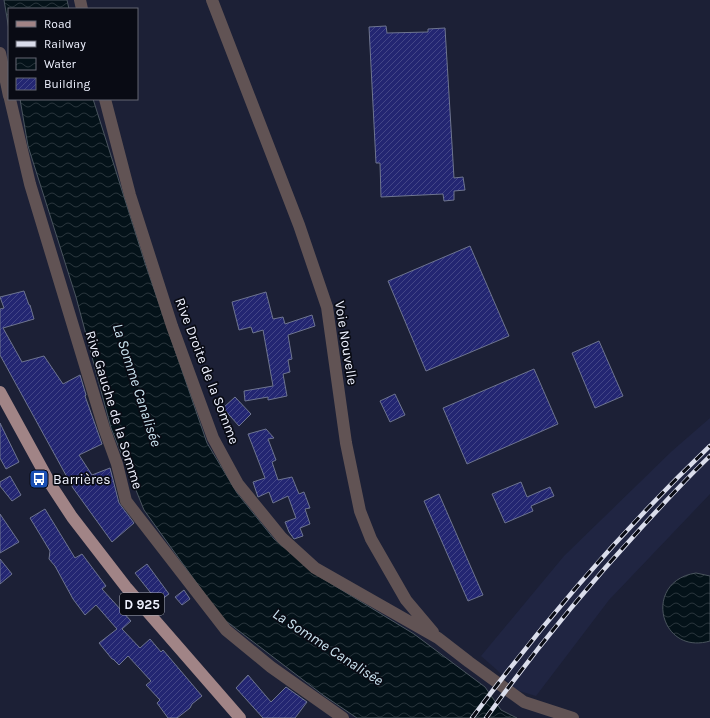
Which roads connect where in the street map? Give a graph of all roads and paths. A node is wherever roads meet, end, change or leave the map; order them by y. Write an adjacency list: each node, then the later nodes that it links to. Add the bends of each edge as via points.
1 (212, 0): 7 (street, Voie Nouvelle, via 299,225 327,307 346,443 360,511 371,539 406,600)
2 (0, 53): 3 (street)
3 (8, 91)
4 (10, 100): 9 (street, Rive Gauche de la Somme, via 30,184 126,501 226,630 271,667)
5 (105, 100): 7 (street, Rive Droite de la Somme, via 130,195 172,326 213,438 238,484 282,538 316,568)
6 (0, 392): 8 (main road, D 925, via 51,485 72,517 126,587)
7 (438, 638): 10 (street, Rive Droite de la Somme, via 524,702)
8 (240, 718)
9 (343, 718)
10 (573, 718)

